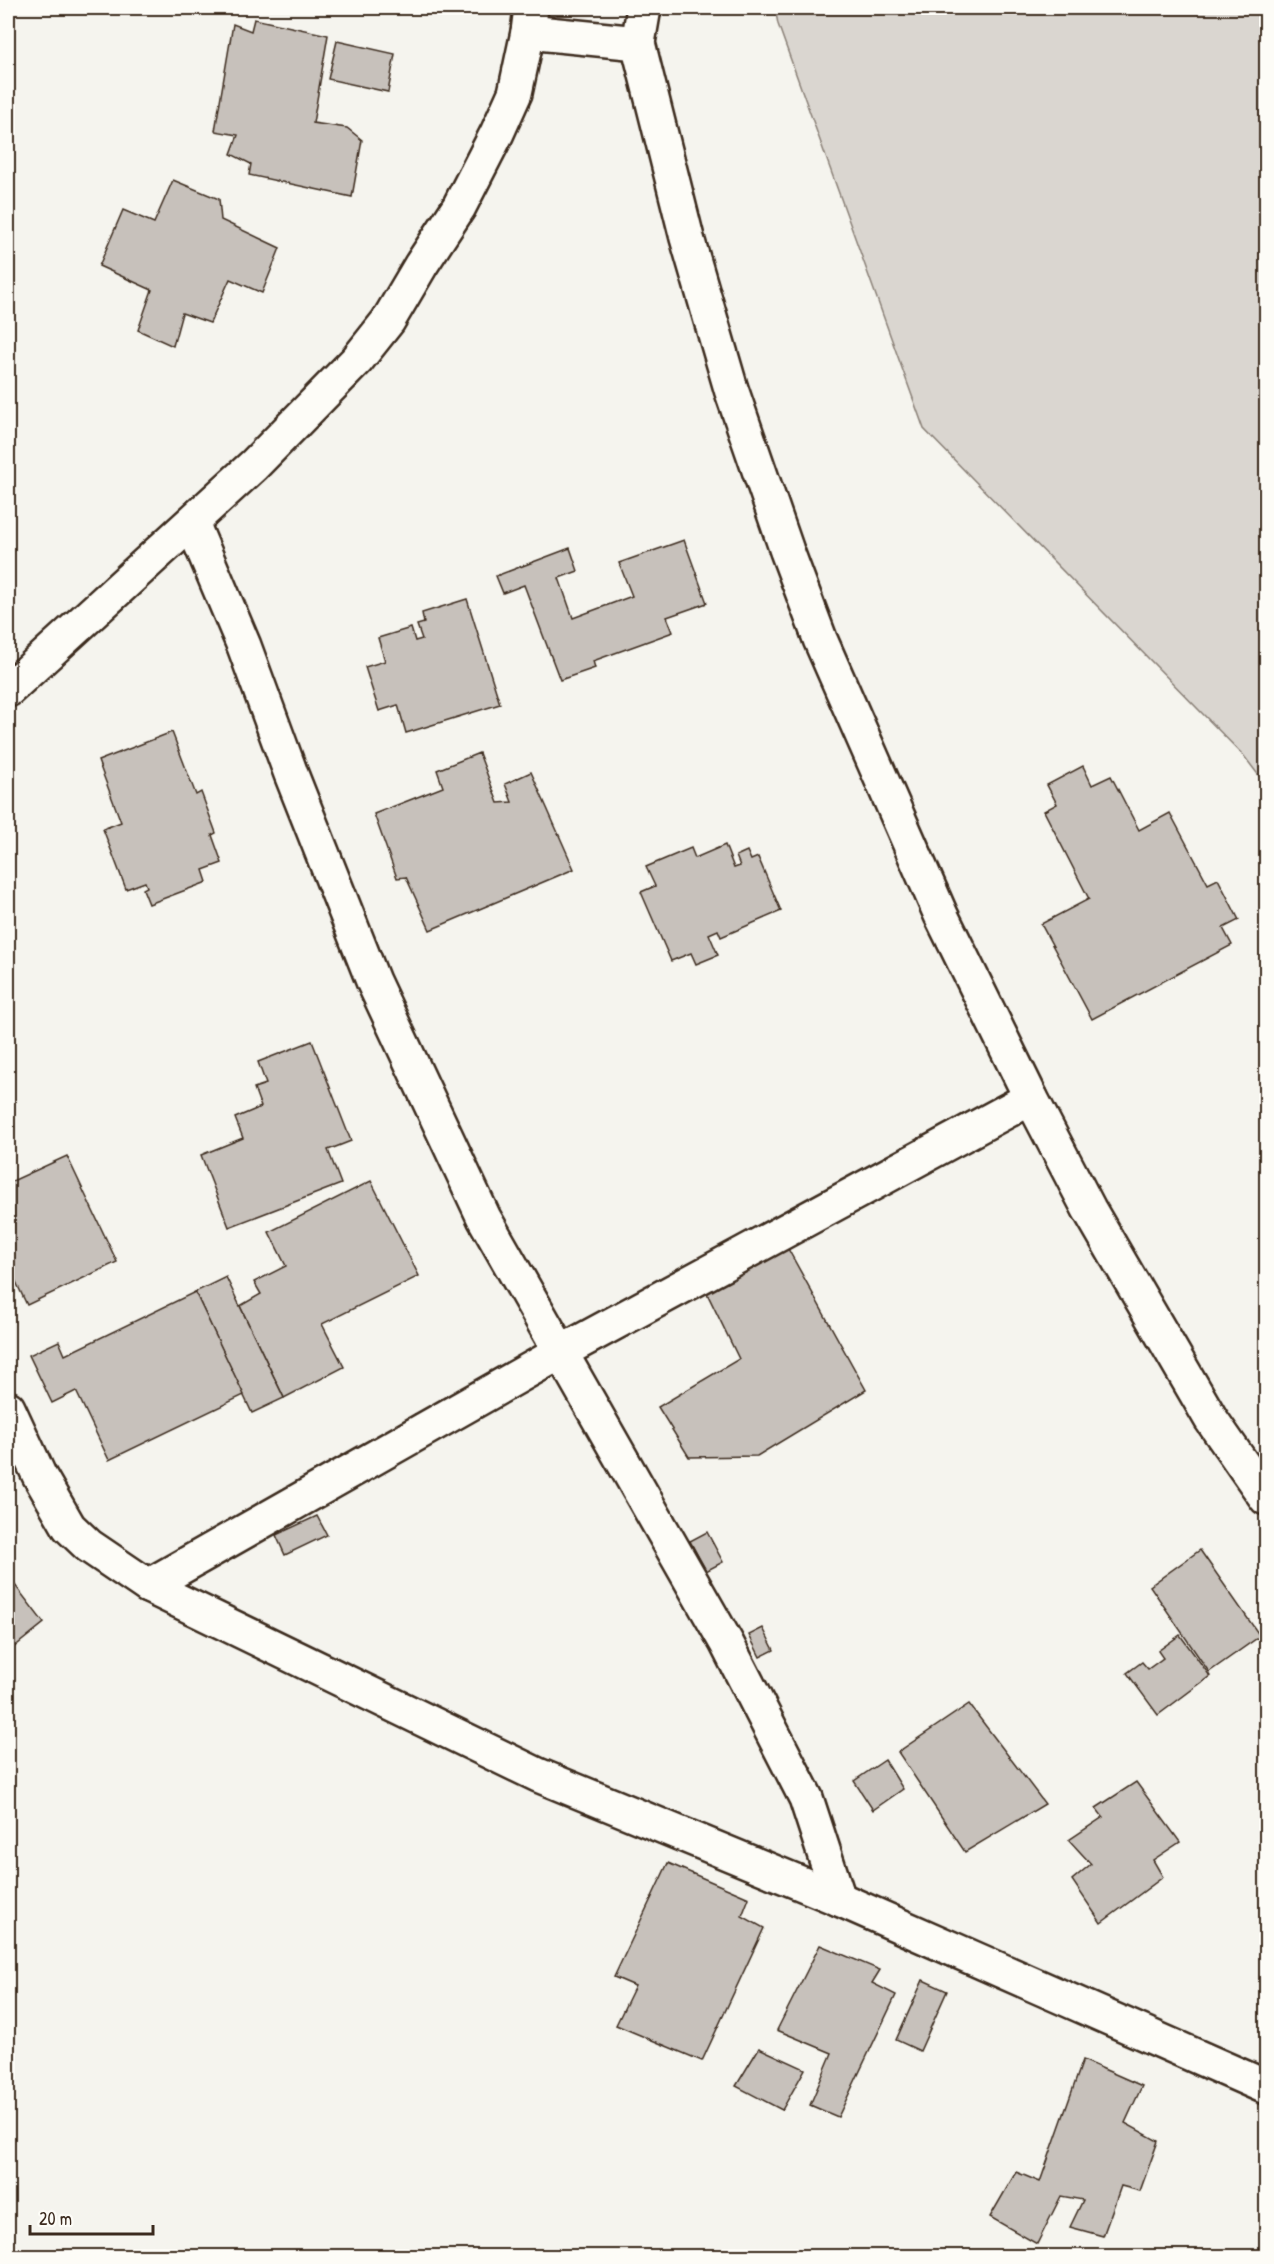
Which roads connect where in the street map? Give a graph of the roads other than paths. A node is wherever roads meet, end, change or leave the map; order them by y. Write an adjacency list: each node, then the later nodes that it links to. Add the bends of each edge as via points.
1 (644, 8): 3 (street)
2 (529, 20): 3 (street); 4 (street, via 515,93 497,133 459,207 388,321 357,360)
3 (638, 44): 6 (street, via 702,292 787,551 820,639 941,915)
4 (192, 523): 5 (street); 7 (street, via 244,646 373,981 484,1218)
5 (8, 690)
6 (1031, 1098): 7 (street); 9 (street, via 1089,1209 1211,1419)
7 (561, 1352): 10 (street); 11 (street, via 726,1642 806,1798)
8 (8, 1408): 10 (street, via 69,1527 89,1546)
9 (1266, 1498)
10 (148, 1586): 11 (street, via 538,1775)
11 (839, 1899): 12 (street)
12 (1266, 2087)

